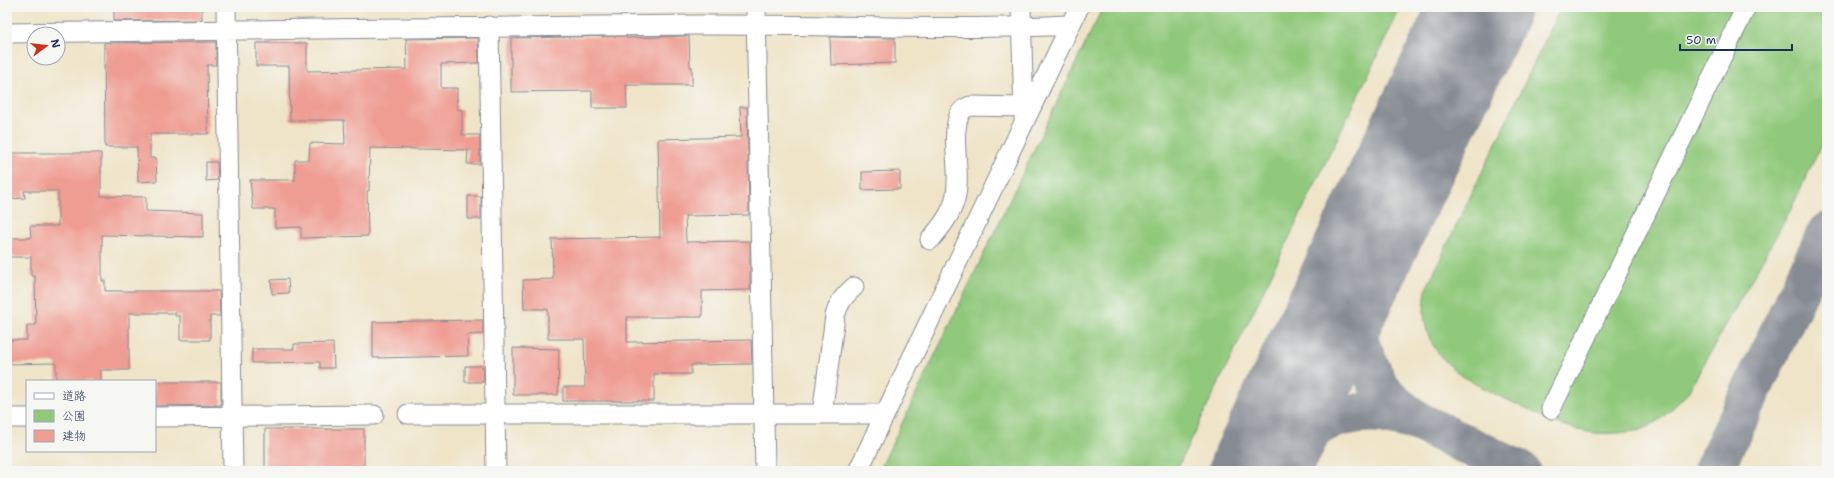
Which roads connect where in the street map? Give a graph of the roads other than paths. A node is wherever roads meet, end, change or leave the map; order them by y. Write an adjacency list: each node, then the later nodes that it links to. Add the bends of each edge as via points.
1 (226, 7): 9 (street)
2 (1021, 7): 8 (street)
3 (1079, 7): 6 (street)
4 (1746, 7): 14 (street)
5 (756, 16): 7 (street); 8 (street); 16 (street)
6 (1070, 25): 8 (street); 11 (street)
7 (490, 26): 9 (street); 20 (street)
8 (1021, 28): 11 (street)
9 (226, 31): 10 (street); 22 (street)
10 (7, 33)
11 (1024, 113): 12 (street, via 970,106 963,109 956,127 956,197 948,217); 18 (street)
12 (930, 240)
13 (854, 287): 17 (street, via 838,304)
14 (1551, 409)
15 (408, 414): 20 (street)
16 (764, 414): 17 (street); 20 (street); 27 (street)
17 (822, 414): 18 (street)
18 (885, 414): 28 (street)
19 (374, 415): 22 (street)
20 (495, 415): 26 (street)
21 (156, 417): 22 (street)
22 (232, 417): 25 (street)
23 (7, 418): 24 (street)
24 (26, 418)
25 (233, 471)
26 (496, 471)
27 (765, 471)
28 (858, 471)

